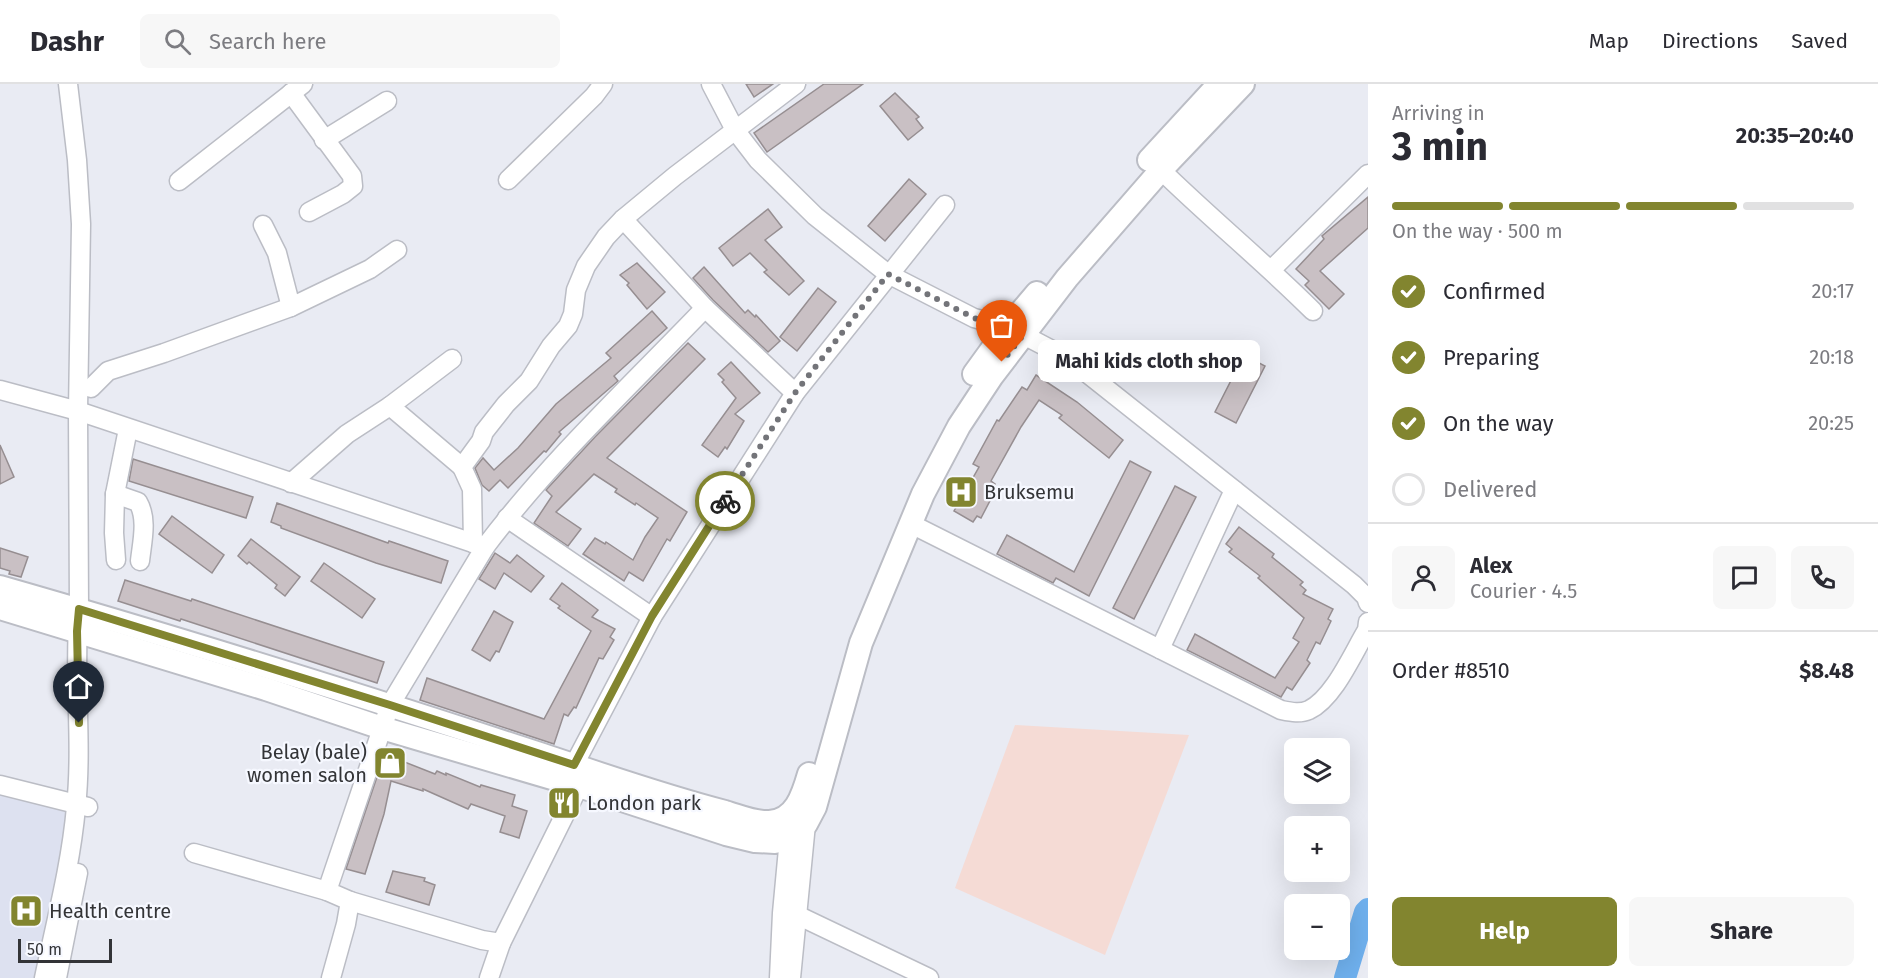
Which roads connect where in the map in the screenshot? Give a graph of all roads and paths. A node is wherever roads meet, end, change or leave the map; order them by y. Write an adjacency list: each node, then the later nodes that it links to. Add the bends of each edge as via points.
1 (68, 84): 32 (street, via 81,224)
2 (78, 84): 28 (street, via 88,189)
3 (603, 84): 14 (street)
4 (711, 84): 10 (street)
5 (796, 84): 10 (street)
6 (1243, 84): 12 (main road)
7 (1217, 86): 26 (main road, via 1144,166)
8 (297, 88): 11 (street); 15 (street)
9 (387, 101): 11 (street)
10 (735, 130): 18 (street); 22 (street, via 758,160 815,216)
11 (324, 140): 17 (street, via 352,176 353,186)
12 (1161, 170): 21 (street); 26 (main road)
13 (1368, 174): 21 (street)
14 (508, 180)
15 (179, 181)
16 (945, 205): 22 (street)
17 (309, 212)
18 (623, 219): 24 (street); 34 (street, via 586,266 568,326 529,381 484,432)
19 (263, 225): 23 (street, via 277,253)
20 (398, 250): 23 (street, via 370,270)
21 (1271, 270): 25 (street)
22 (888, 274): 26 (street, via 974,318); 30 (street)
23 (291, 307): 28 (street, via 108,371)
24 (705, 309): 30 (street); 38 (street, via 566,451)
25 (1313, 311)
26 (1015, 331): 36 (street, via 1083,370); 39 (main road, via 959,426); 55 (main road, via 962,391 924,458 833,684)
27 (452, 359): 31 (street)
28 (91, 388): 32 (street)
29 (0, 390): 32 (street)
30 (795, 393): 46 (street)
31 (390, 406): 34 (street); 35 (street, via 347,434)
32 (84, 414): 33 (street); 47 (street, via 89,464)
33 (128, 429): 35 (street); 37 (street)
34 (462, 468): 40 (street, via 472,489)
35 (291, 483): 40 (street)
36 (1234, 490): 44 (street, via 1354,585); 49 (street)
37 (115, 494): 41 (street); 42 (street, via 138,502 142,510)
38 (507, 518): 40 (street); 46 (street)
39 (911, 524): 49 (street); 55 (main road, via 861,643 815,807)
40 (479, 545): 50 (street)
41 (116, 560)
42 (140, 561)
43 (0, 587): 47 (main road)
44 (1368, 603)
45 (0, 608): 47 (main road)
46 (652, 616): 52 (street)
47 (83, 622): 50 (main road); 51 (main road); 54 (street, via 79,723)
48 (1368, 622): 49 (street, via 1332,690 1318,705 1295,713 1281,710)
49 (1160, 649)
50 (390, 705): 51 (street); 52 (main road)
51 (382, 728): 52 (main road); 57 (street)
52 (577, 776): 55 (main road, via 749,819); 60 (street)
53 (0, 785): 54 (street)
54 (82, 806): 61 (street); 62 (street, via 74,898)
55 (795, 820): 59 (street)
56 (194, 853): 57 (street)
57 (327, 891): 58 (street)
58 (350, 901): 60 (street); 63 (street)
59 (789, 914): 65 (street); 66 (street); 67 (street)
60 (501, 943): 64 (street)
61 (44, 978)
62 (57, 978)
63 (331, 978)
64 (489, 978)
65 (779, 978)
66 (791, 978)
67 (929, 978)

